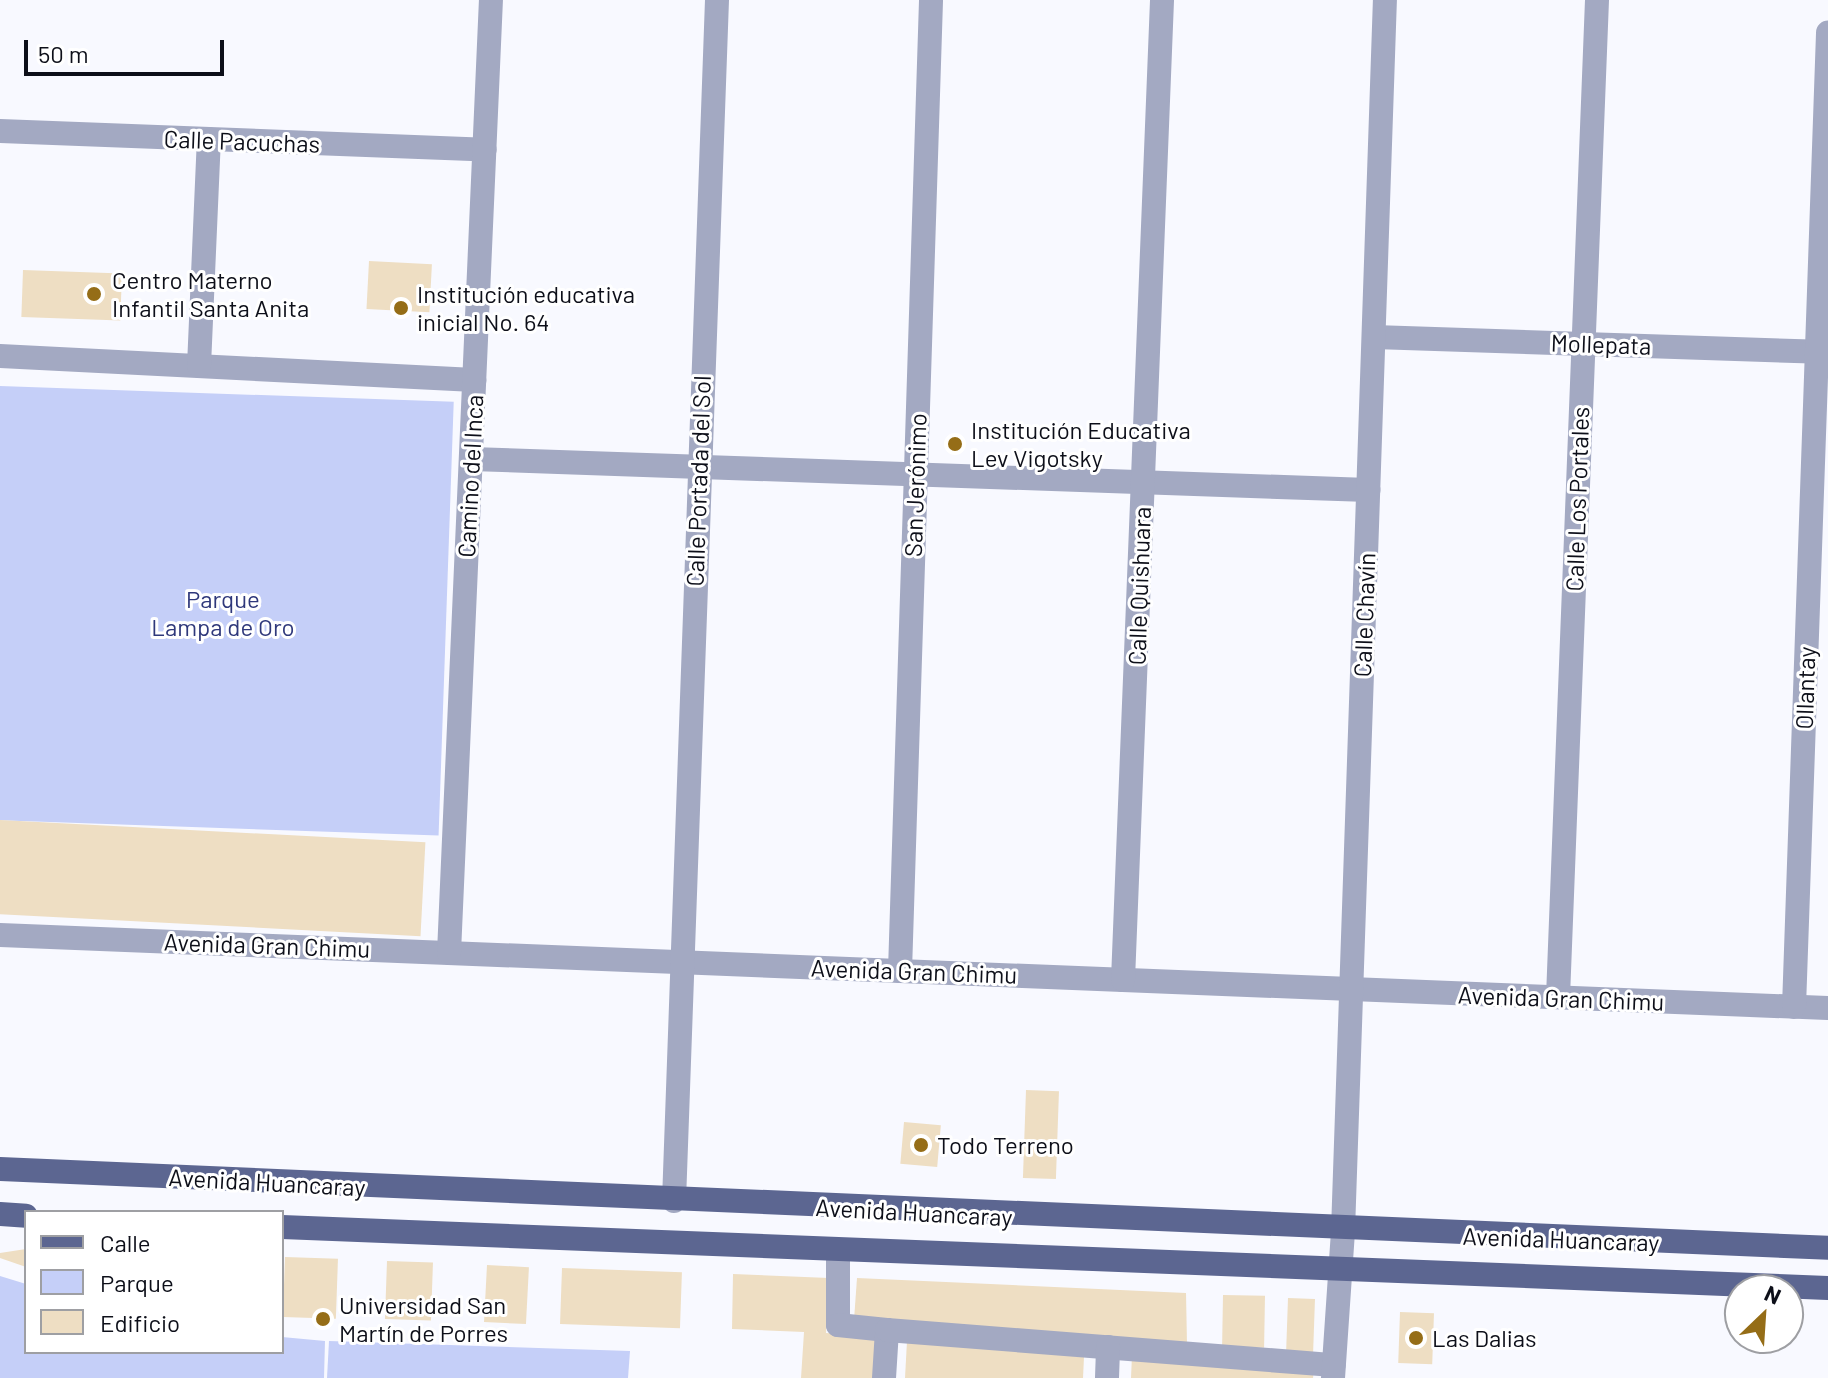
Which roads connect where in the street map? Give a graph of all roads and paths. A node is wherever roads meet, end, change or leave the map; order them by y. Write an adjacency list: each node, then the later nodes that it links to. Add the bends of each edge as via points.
1 (491, 0): 10 (street, Camino del Inca)
2 (717, 0): 18 (street, Calle Portada del Sol)
3 (931, 0): 19 (street, San Jerónimo)
4 (1162, 0): 20 (street, Calle Quishuara)
5 (1385, 0): 11 (street, Calle Chavín)
6 (1597, 0): 12 (street, Calle Los Portales)
7 (1828, 33): 13 (street, Ollantay)
8 (0, 131): 9 (street, Calle Pacuchas)
9 (209, 139): 10 (street, Calle Pacuchas); 15 (street)
10 (485, 150): 16 (street, Camino del Inca)
11 (1374, 337): 12 (street, Mollepata); 21 (street, Calle Chavín)
12 (1583, 344): 13 (street, Mollepata); 28 (street, Calle Los Portales)
13 (1822, 352): 29 (street, Ollantay)
14 (0, 356): 15 (street)
15 (199, 366): 16 (street)
16 (474, 380): 17 (street, Camino del Inca)
17 (471, 459): 18 (street); 23 (street, Camino del Inca)
18 (698, 467): 19 (street); 24 (street, Calle Portada del Sol)
19 (915, 477): 20 (street); 25 (street, San Jerónimo)
20 (1143, 484): 21 (street); 26 (street, Calle Quishuara)
21 (1368, 490): 27 (street, Calle Chavín)
22 (0, 935): 23 (street, Avenida Gran Chimu)
23 (449, 953): 24 (street, Avenida Gran Chimu)
24 (684, 961): 25 (street, Avenida Gran Chimu); 32 (street, Calle Portada del Sol)
25 (900, 971): 26 (street, Avenida Gran Chimu)
26 (1123, 980): 27 (street, Avenida Gran Chimu)
27 (1352, 990): 28 (street, Avenida Gran Chimu); 36 (street, Calle Chavín)
28 (1558, 997): 29 (street, Avenida Gran Chimu)
29 (1794, 1007): 30 (street, Avenida Gran Chimu)
30 (1828, 1008)
31 (0, 1169): 32 (main road, Avenida Huancaray)
32 (674, 1201): 36 (main road, Avenida Huancaray)
33 (0, 1214): 34 (main road)
34 (24, 1216)
35 (284, 1227): 38 (main road, Avenida Huancaray)
36 (1343, 1231): 37 (main road, Avenida Huancaray); 39 (street, Calle Chavín)
37 (1828, 1248)
38 (838, 1250): 39 (main road, Avenida Huancaray); 41 (street, via 838,1325)
39 (1341, 1271): 40 (main road, Avenida Huancaray); 43 (street, Calle Chavín)
40 (1828, 1288)
41 (887, 1330): 42 (street); 44 (street)
42 (1108, 1347): 43 (street); 45 (street)
43 (1334, 1372)
44 (884, 1378)
45 (1107, 1378)

